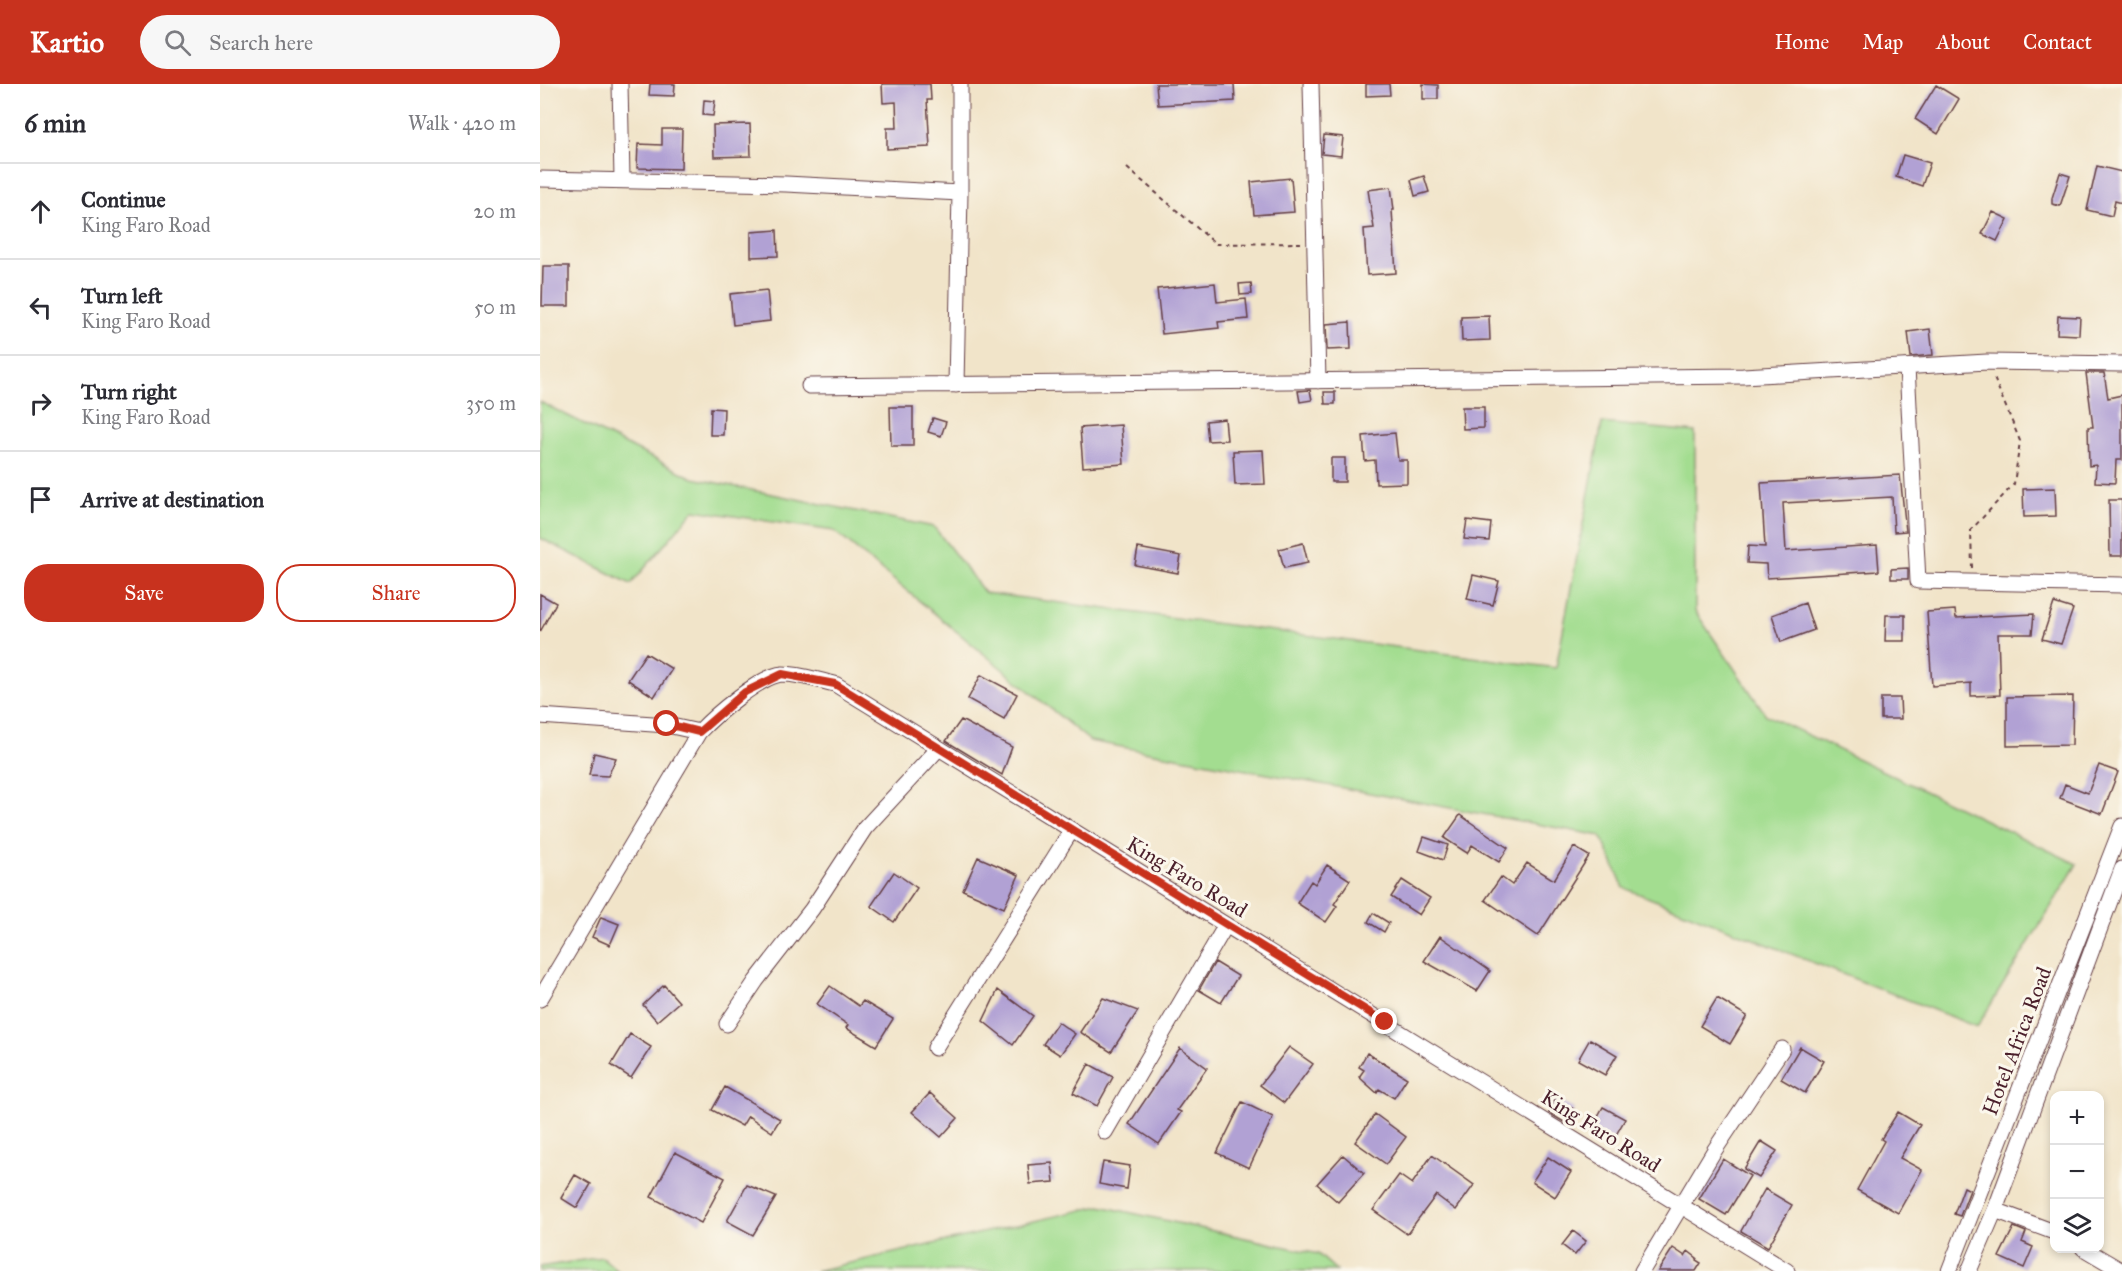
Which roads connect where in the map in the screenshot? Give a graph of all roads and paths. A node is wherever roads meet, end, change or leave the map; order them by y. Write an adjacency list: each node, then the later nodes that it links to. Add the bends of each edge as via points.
1 (620, 84): 6 (street)
2 (960, 84): 7 (street)
3 (1311, 84): 8 (street)
4 (1127, 168): 8 (path, via 1215,243)
5 (540, 179): 6 (street)
6 (622, 179): 7 (street)
7 (960, 193): 13 (street)
8 (1312, 243): 12 (street)
9 (1987, 362): 10 (street); 11 (street); 15 (path, via 2020,441 2014,484 1971,530)
10 (2122, 364)
11 (1907, 367): 12 (street, via 1743,376); 15 (street, via 1918,581)
12 (1318, 381): 13 (street)
13 (956, 385): 14 (street)
14 (809, 386)
15 (1973, 583): 16 (street)
16 (2122, 585)
17 (540, 716): 18 (street, via 667,724)
18 (699, 732): 19 (street, King Faro Road, via 745,692 782,674 835,684); 24 (street, King Faro Road)
19 (939, 748): 21 (street, King Faro Road); 25 (street, via 865,828)
20 (2122, 826): 35 (street, Hotel Africa Road)
21 (1071, 831): 23 (street, King Faro Road); 26 (street)
22 (2122, 869): 30 (street, Hotel Africa Road)
23 (1226, 925): 28 (street); 29 (street, King Faro Road)
24 (540, 999)
25 (728, 1024)
26 (935, 1048)
27 (1782, 1049): 29 (street)
28 (1105, 1132)
29 (1681, 1206): 33 (street); 34 (street, King Faro Road)
30 (1995, 1210): 31 (street); 36 (street, Hotel Africa Road)
31 (2050, 1230)
32 (2092, 1253): 37 (street)
33 (1642, 1271)
34 (1787, 1271)
35 (1949, 1271)
36 (1969, 1271)
37 (2122, 1271)

